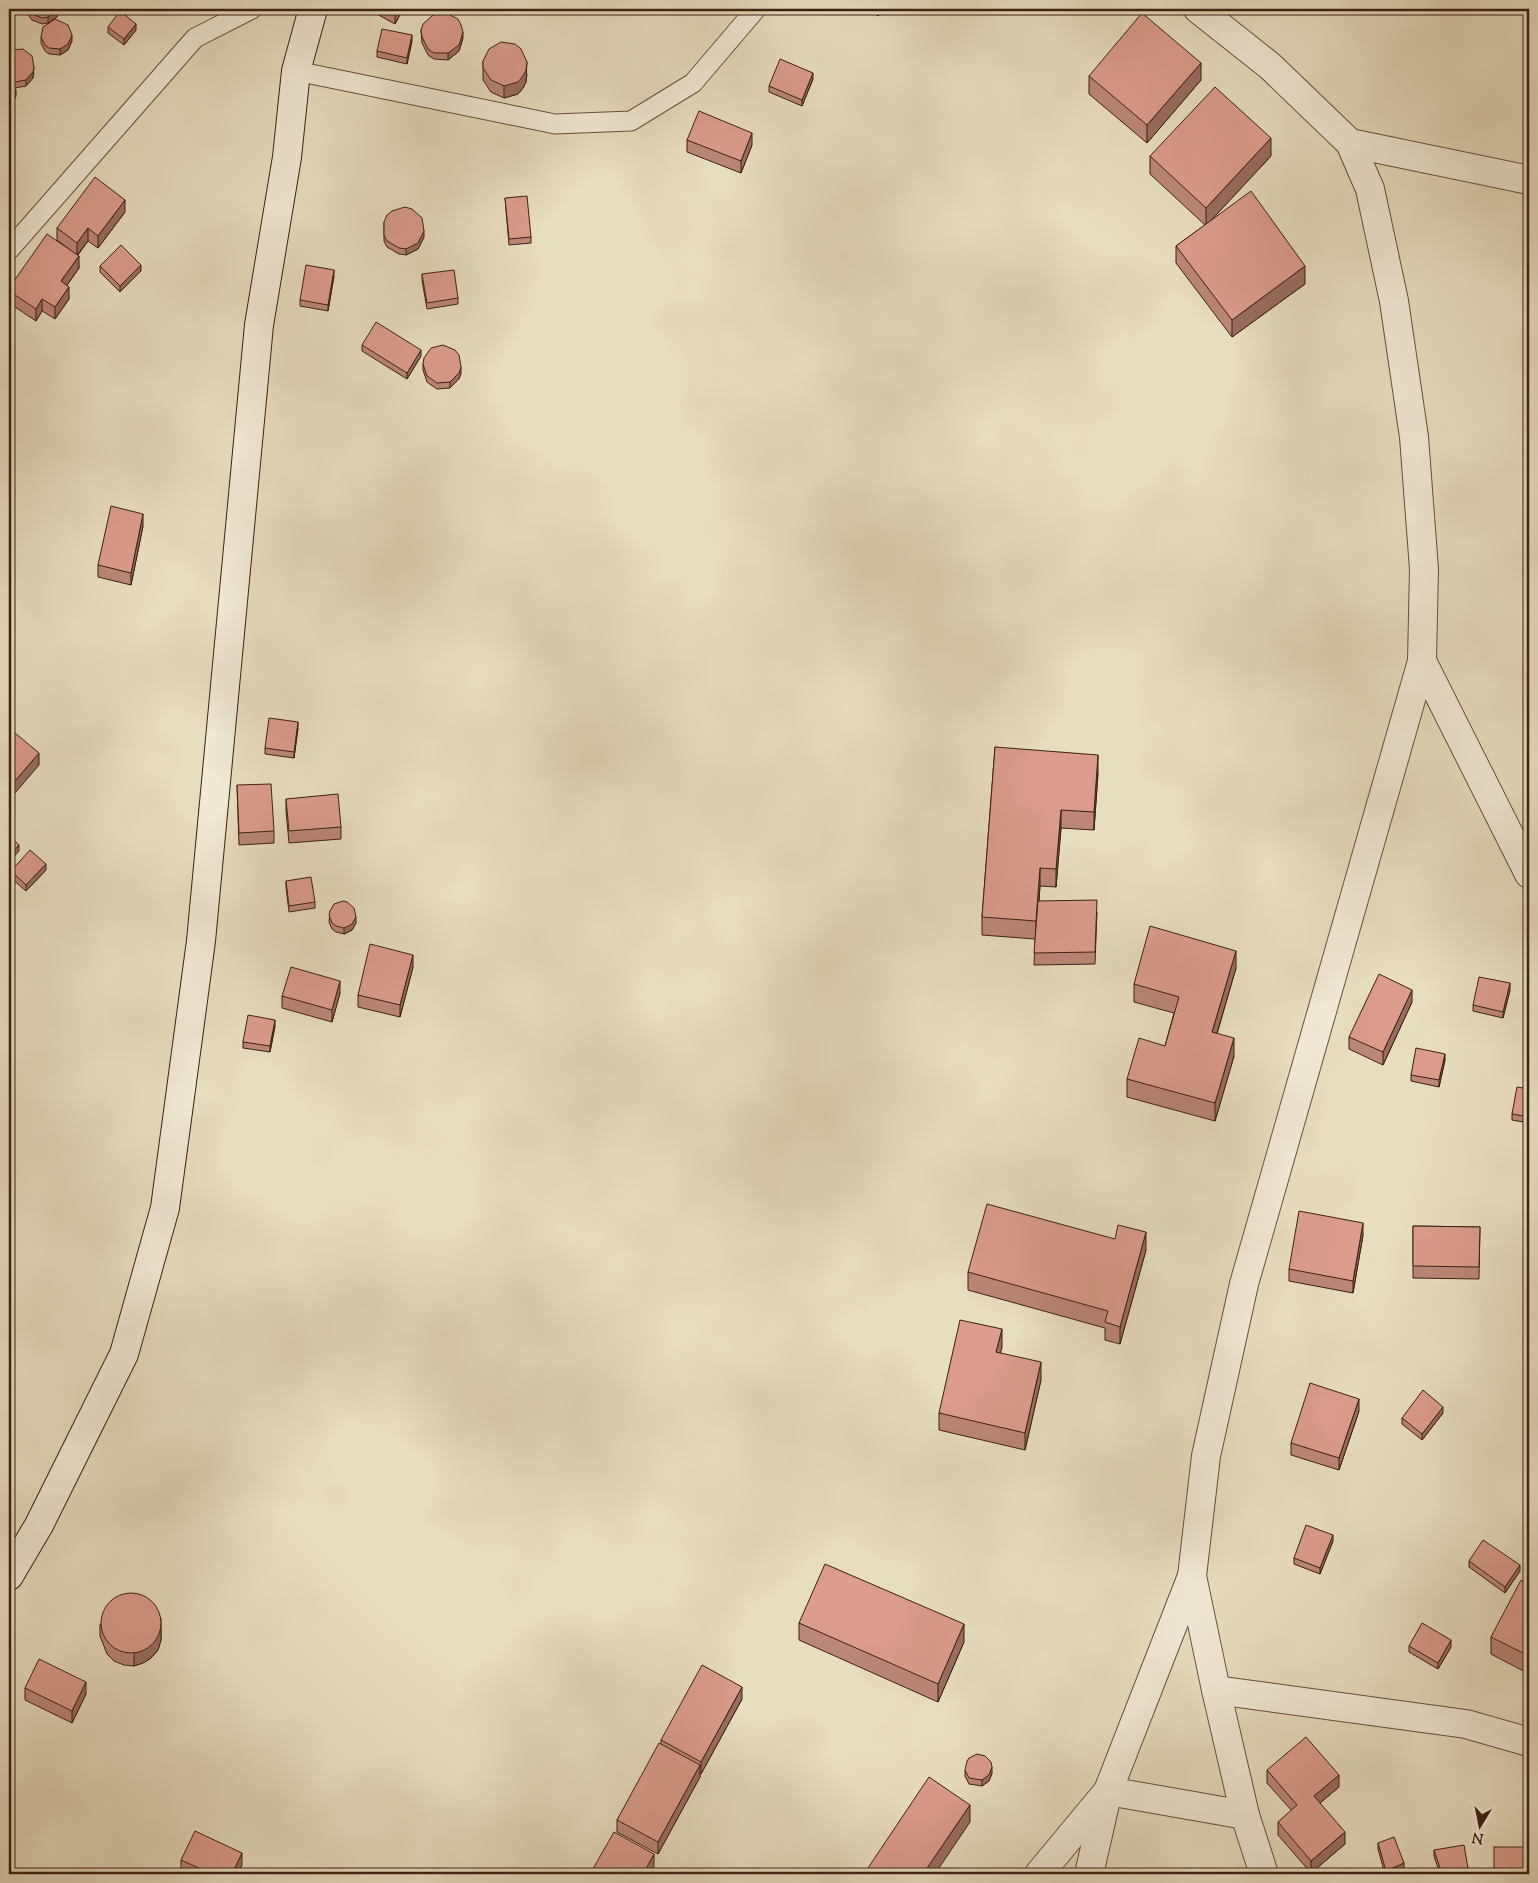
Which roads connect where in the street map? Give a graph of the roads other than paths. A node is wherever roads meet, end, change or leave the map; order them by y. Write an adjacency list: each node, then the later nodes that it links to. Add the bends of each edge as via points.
1 (252, 9): 8 (lane, via 195,38)
2 (313, 9): 5 (street)
3 (756, 9): 5 (lane, via 693,84 631,121 555,124)
4 (1198, 9): 6 (street, via 1270,66)
5 (296, 71): 11 (street, via 287,157 259,325 201,941 165,1208 124,1354 39,1524)
6 (1350, 143): 7 (street); 9 (street, via 1370,189 1394,301 1414,437 1424,569)
7 (1529, 180)
8 (9, 250)
9 (1422, 661): 10 (street); 12 (street, via 1244,1284 1206,1456)
10 (1529, 874)
11 (9, 1576)
12 (1192, 1576): 13 (street); 15 (street)
13 (1216, 1690): 14 (street, via 1466,1724); 16 (street)
14 (1529, 1742)
15 (1108, 1791): 16 (street); 17 (street); 18 (street)
16 (1245, 1815): 19 (street)
17 (1039, 1874)
18 (1089, 1874)
19 (1264, 1874)

